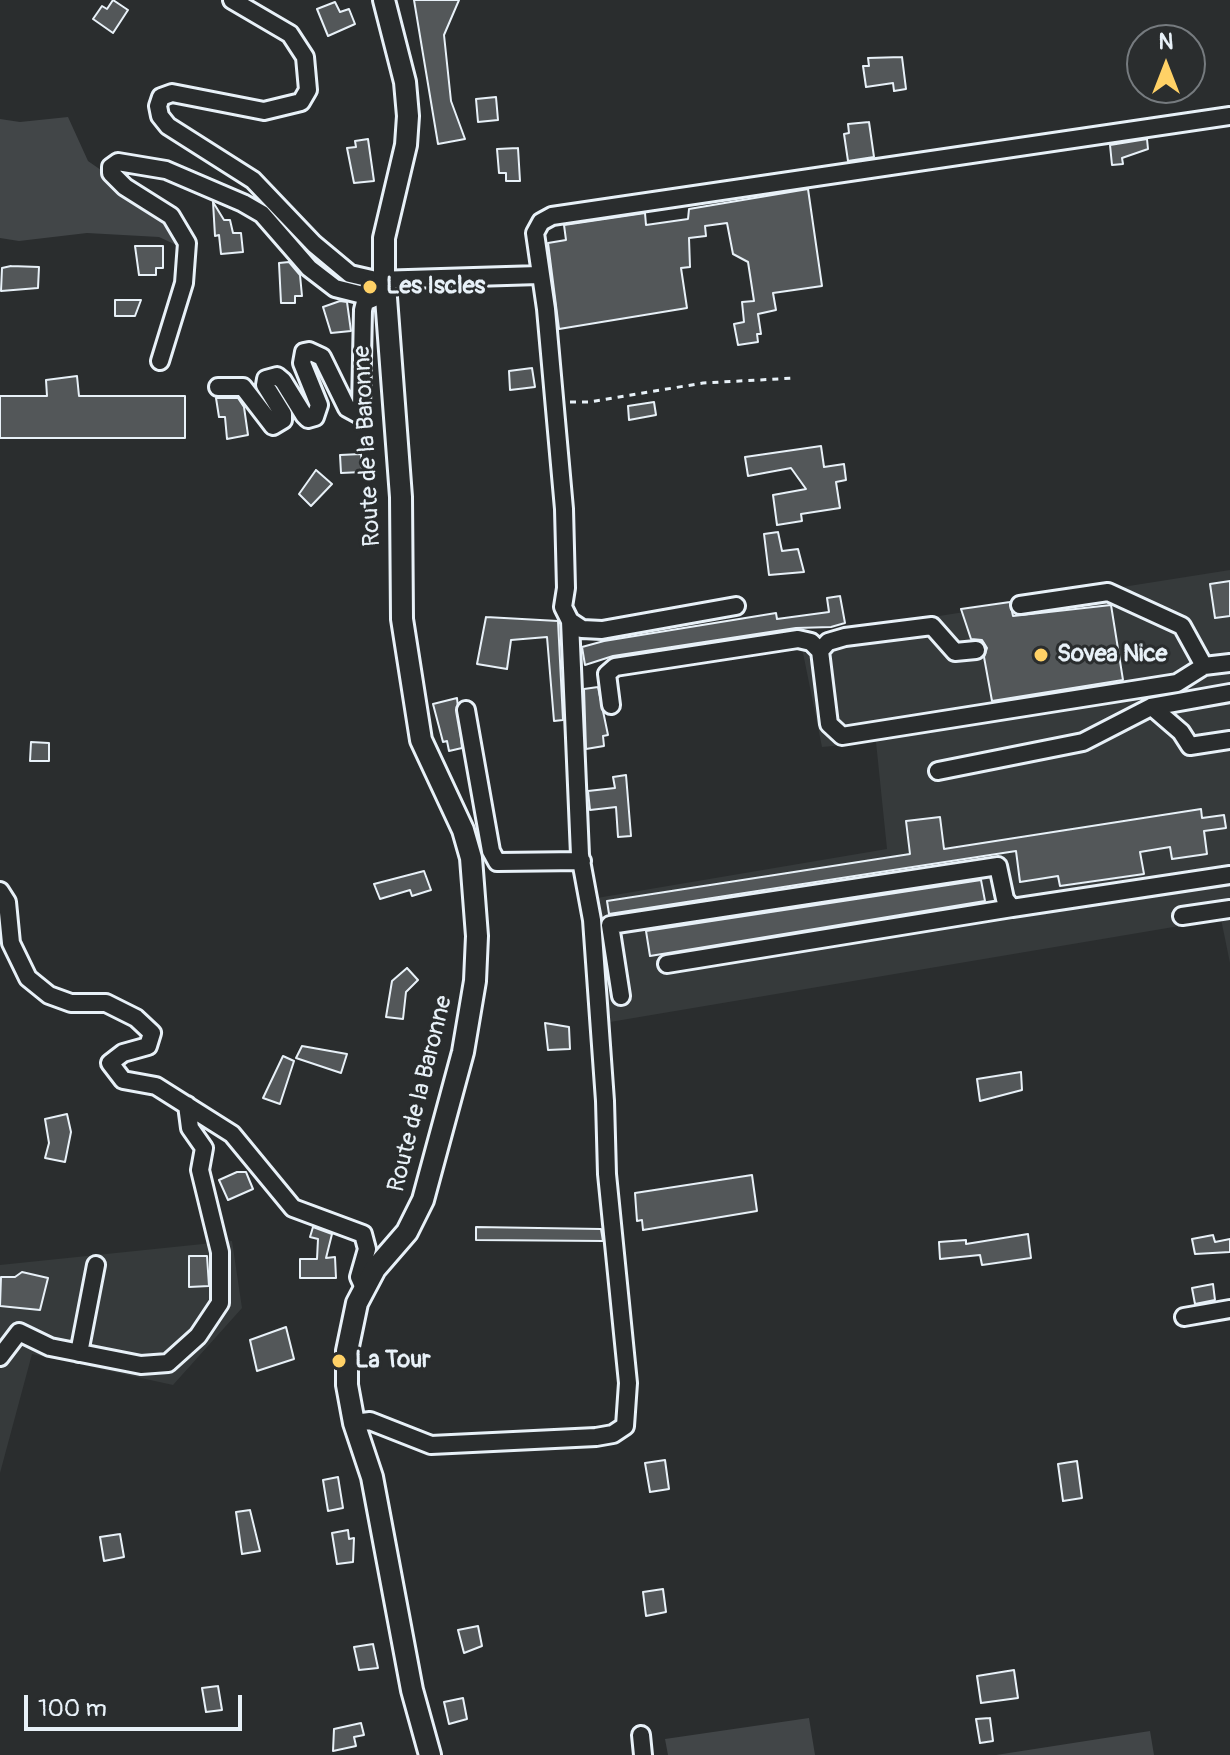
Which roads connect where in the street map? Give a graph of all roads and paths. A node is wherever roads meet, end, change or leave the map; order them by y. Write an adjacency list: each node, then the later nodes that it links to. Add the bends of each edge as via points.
1 (232, 0): 5 (street, via 290,34 305,57 308,90 301,102 264,111 172,93 161,97 160,116 253,180 314,244)
2 (384, 0): 5 (main road, Route de la Baronne, via 408,116 384,238)
3 (1230, 116): 4 (street, via 552,216 535,233)
4 (539, 275): 5 (street); 9 (street)
5 (380, 291): 6 (street, via 335,288 309,268 262,214 243,203 166,170 118,162 111,173 171,216 187,243 184,283); 8 (street, via 363,310 358,414 347,408 316,352 304,352 302,363 319,405 315,417 304,415 277,376 266,379 265,385 283,414 273,426 243,387); 33 (main road, Route de la Baronne, via 401,497 402,619 413,710 471,858 477,936 463,1052 423,1200 407,1232)
6 (160, 361)
7 (795, 378): 9 (path, via 703,383 589,402)
8 (218, 387)
9 (554, 402): 12 (street, via 564,509 563,607)
10 (1020, 605): 16 (street, via 1108,592 1182,626)
11 (736, 606): 12 (street, via 602,630 582,629)
12 (570, 621): 23 (street)
13 (976, 650): 14 (street, via 955,652 932,626 915,626 845,637)
14 (820, 651): 16 (street, via 829,724 842,736 1177,683); 18 (street, via 798,639 615,667 607,674)
15 (1230, 663): 16 (street)
16 (1204, 666)
17 (1230, 693): 19 (street)
18 (611, 705)
19 (1152, 707): 21 (street, via 1190,746); 22 (street, via 1083,742)
20 (466, 710): 23 (street, via 497,862)
21 (1230, 740)
22 (938, 771)
23 (582, 861): 38 (street, via 596,960 607,1174 628,1383 625,1426 596,1437 431,1445 370,1421)
24 (1230, 875): 26 (street)
25 (0, 891): 31 (street, via 7,902 11,943 28,978 49,995 71,1003 106,1003 136,1018 152,1033 148,1046 110,1063 123,1080 156,1086)
26 (1012, 908): 29 (street); 30 (street, via 998,866 610,925)
27 (1230, 909): 28 (street)
28 (1182, 916)
29 (667, 964)
30 (621, 996)
31 (187, 1105): 33 (street, via 232,1134 286,1203 363,1234 367,1249 359,1277); 36 (street, via 190,1128 204,1148 200,1170 220,1252 220,1303 198,1336 168,1363 141,1365)
32 (96, 1265): 36 (street)
33 (364, 1288): 38 (main road, Route de la Baronne, via 350,1320 347,1351)
34 (1230, 1309): 35 (street)
35 (1184, 1317)
36 (79, 1353): 37 (street, via 19,1332)
37 (0, 1357)
38 (354, 1423): 40 (main road, Route de la Baronne, via 372,1477 412,1690)
39 (641, 1735): 41 (street)
40 (430, 1755)
41 (643, 1755)

